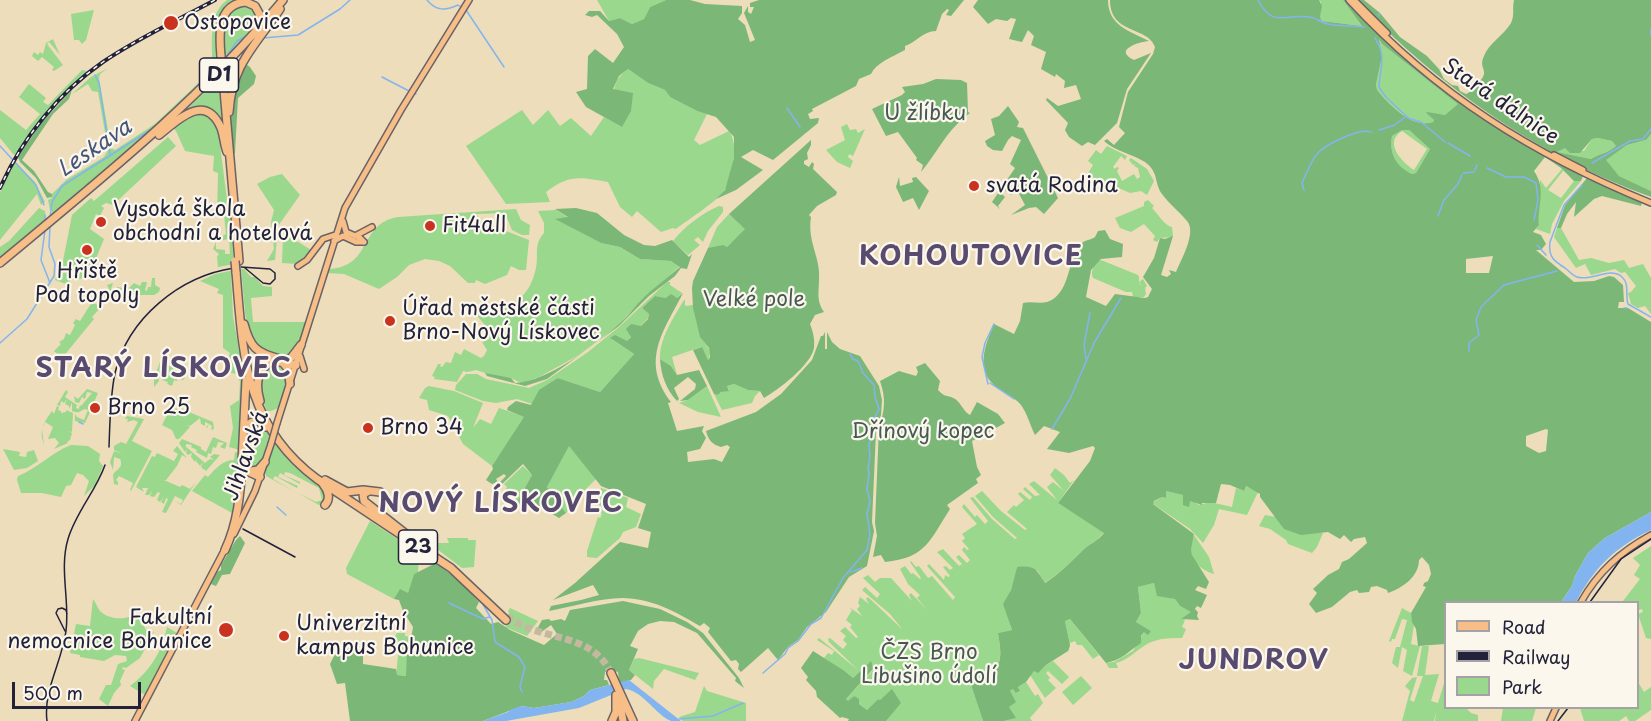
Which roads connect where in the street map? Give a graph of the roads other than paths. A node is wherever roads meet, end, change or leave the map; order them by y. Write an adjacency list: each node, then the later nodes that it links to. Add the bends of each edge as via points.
1 (237, 0): 7 (highway, via 219,18)
2 (469, 0): 14 (main road, Jihlavská)
3 (1349, 0): 6 (main road, Stará dálnice)
4 (1354, 0): 6 (main road, Stará dálnice)
5 (284, 2): 8 (highway, D1); 12 (highway, D1, via 218,76); 13 (highway, via 250,47 236,76 229,109)
6 (1382, 31): 15 (main road, Stará dálnice, via 1462,97 1521,136)
7 (218, 38): 8 (highway, via 225,14 232,6 246,2 255,6 260,15); 9 (highway, 23)
8 (248, 40): 10 (highway, D1)
9 (219, 58): 10 (highway, 23, bridge); 11 (highway, 23, bridge)
10 (219, 71): 11 (highway, 23, bridge); 16 (highway, D1, via 162,127)
11 (221, 81): 13 (highway, 23)
12 (152, 140): 13 (highway, via 181,116 202,111 218,122); 16 (highway, D1)
13 (228, 153): 25 (highway, 23, bridge)
14 (351, 196): 18 (main road, Jihlavská); 19 (main road, via 342,225)
15 (1651, 201)
16 (53, 221): 22 (highway, D1)
17 (372, 227): 19 (main road)
18 (333, 238): 19 (main road); 21 (main road, via 323,239); 27 (main road, Jihlavská)
19 (356, 239): 20 (main road)
20 (360, 249)
21 (307, 260): 23 (main road); 24 (main road)
22 (0, 265)
23 (298, 266)
24 (311, 266)
25 (238, 272): 26 (highway, 23); 28 (highway, 23)
26 (244, 322): 29 (highway, via 255,349); 33 (highway, 23, via 253,384 260,404)
27 (301, 348): 29 (highway); 30 (main road, Jihlavská); 31 (main road)
28 (244, 357): 34 (highway, 23, via 255,400); 35 (highway)
29 (283, 361): 30 (highway); 32 (highway); 33 (highway, via 269,364 257,381 258,396)
30 (296, 365): 32 (main road, Jihlavská)
31 (304, 369)
32 (290, 384): 33 (main road, Jihlavská)
33 (274, 424): 34 (main road, Jihlavská, bridge); 40 (highway, 23, via 294,456)
34 (273, 441): 36 (main road, Jihlavská); 37 (highway, via 260,422 248,424 244,463); 39 (highway, 23)
35 (242, 460): 38 (highway, via 247,471); 46 (highway, via 238,512)
36 (266, 462): 37 (highway); 38 (main road, Jihlavská)
37 (251, 471): 38 (highway)
38 (260, 477): 46 (main road, Jihlavská)
39 (317, 479): 43 (highway, 23); 43 (highway, via 327,492 327,506 339,498)
40 (325, 480): 41 (highway, via 347,492); 44 (highway, 23)
41 (369, 491): 42 (highway); 44 (highway, via 362,495 364,501)
42 (380, 492)
43 (353, 504): 47 (highway, 23, via 451,568)
44 (406, 534): 47 (highway, 23, via 453,566)
45 (1651, 534): 48 (main road, via 1616,557)
46 (225, 550): 53 (main road, Jihlavská)
47 (480, 593): 49 (highway, 23)
48 (1582, 601)
49 (506, 618)
50 (611, 678): 51 (highway)
51 (619, 699): 52 (highway); 54 (highway)
52 (626, 720)
53 (135, 721)
54 (612, 721)

